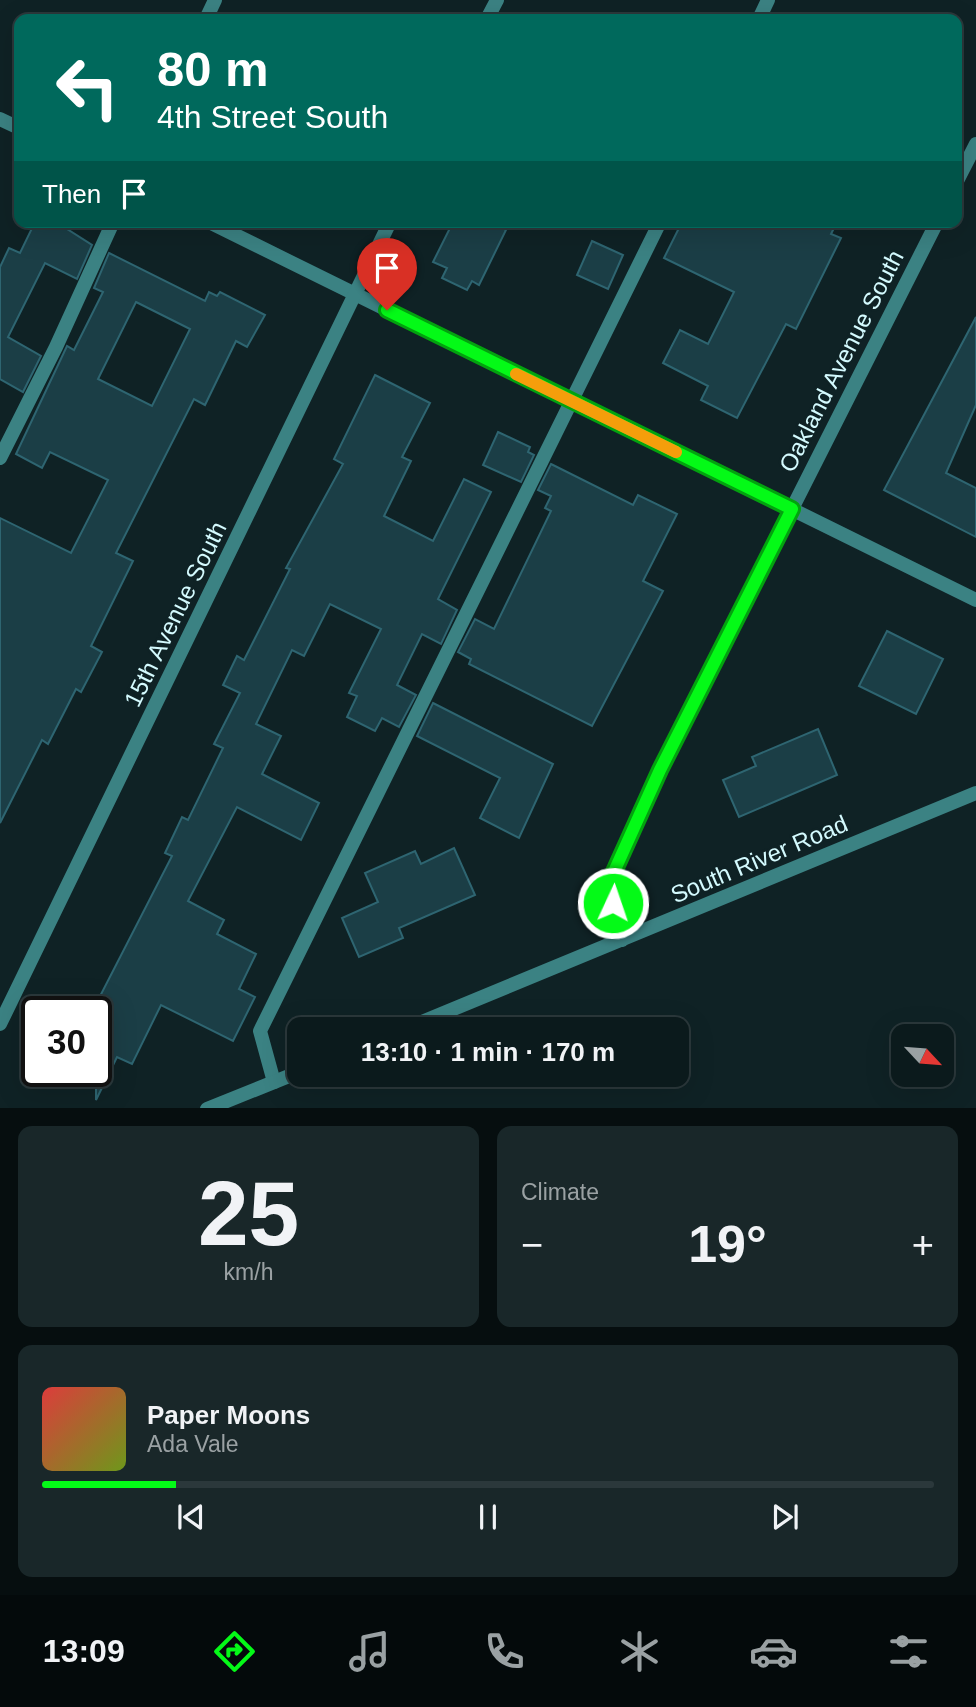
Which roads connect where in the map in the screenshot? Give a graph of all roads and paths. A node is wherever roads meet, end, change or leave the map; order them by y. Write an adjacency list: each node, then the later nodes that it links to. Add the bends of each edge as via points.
1 (976, 144): 2 (street)
2 (962, 171)
3 (110, 228): 10 (street)
4 (221, 228): 8 (street)
5 (387, 228): 8 (street, 15th Avenue South)
6 (657, 228): 9 (street)
7 (934, 228): 11 (street, Oakland Avenue South)
8 (355, 294): 9 (street); 16 (street, 15th Avenue South)
9 (573, 401): 11 (street); 18 (street, via 261,1031)
10 (0, 458)
11 (792, 509): 12 (street); 14 (street, Oakland Avenue South, via 660,770 608,885)
12 (976, 600)
13 (976, 793): 14 (street, South River Road)
14 (622, 940): 15 (street, South River Road)
15 (434, 1017)
16 (0, 1024)
17 (287, 1077): 18 (street)
18 (274, 1082): 19 (street)
19 (207, 1108)

